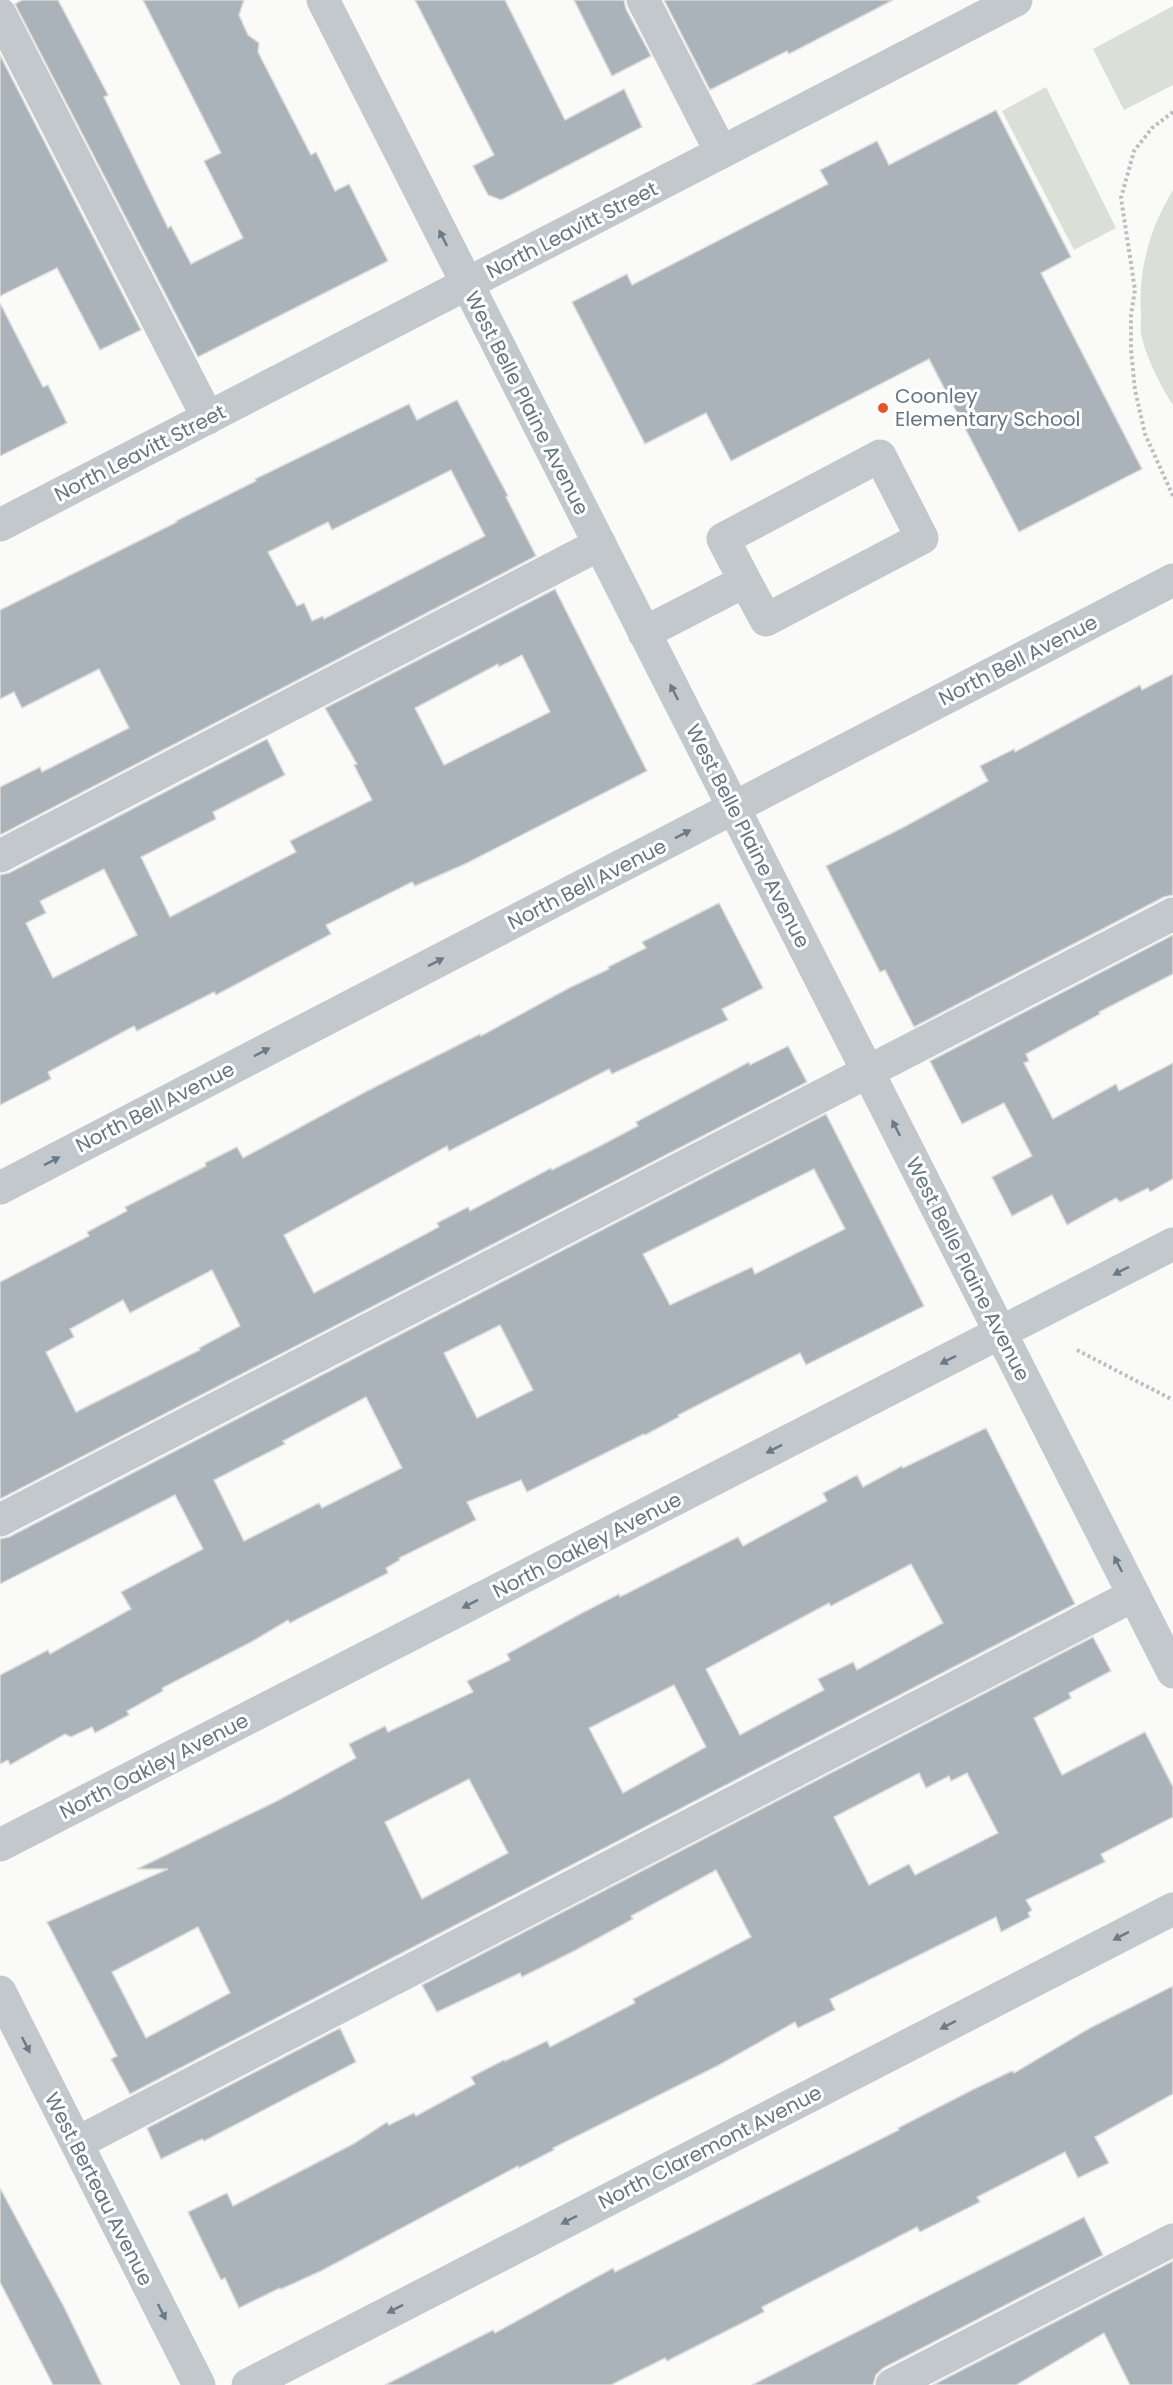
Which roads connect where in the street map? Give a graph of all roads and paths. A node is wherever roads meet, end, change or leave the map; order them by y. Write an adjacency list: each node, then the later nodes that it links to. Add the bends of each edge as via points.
1 (323, 0): 8 (street, West Belle Plaine Avenue, one-way to 1)
2 (643, 0): 7 (street)
3 (1016, 0): 4 (street, North Leavitt Street)
4 (968, 11): 7 (street, North Leavitt Street)
5 (0, 14): 9 (street)
6 (1173, 112): 10 (path, via 1152,128 1134,151 1121,198 1135,290 1131,350 1136,390 1145,434)
7 (721, 152): 8 (street, North Leavitt Street)
8 (467, 284): 9 (street, North Leavitt Street); 12 (street, West Belle Plaine Avenue)
9 (208, 418): 11 (street, North Leavitt Street)
10 (1173, 496)
11 (0, 525)
12 (600, 544): 15 (street, West Belle Plaine Avenue); 17 (street)
13 (1173, 580): 16 (street, North Bell Avenue)
14 (745, 581): 14 (street, via 766,620 922,538 880,456 723,538); 15 (street)
15 (644, 633): 16 (street, West Belle Plaine Avenue, one-way to 15)
16 (733, 808): 19 (street, West Belle Plaine Avenue); 20 (street, North Bell Avenue, one-way to 16)
17 (0, 856)
18 (1173, 914): 19 (street)
19 (868, 1072): 22 (street, West Belle Plaine Avenue, one-way to 19); 25 (street)
20 (0, 1188)
21 (1173, 1244): 22 (street, North Oakley Avenue, one-way to 22)
22 (1001, 1333): 26 (street, West Belle Plaine Avenue, one-way to 22); 28 (street, North Oakley Avenue, one-way to 28)
23 (1077, 1350): 24 (path)
24 (1173, 1400)
25 (0, 1520)
26 (1134, 1595): 27 (street, West Belle Plaine Avenue); 31 (street)
27 (1173, 1672)
28 (0, 1845)
29 (1173, 1909): 34 (street, North Claremont Avenue, one-way to 34)
30 (0, 1992): 31 (street, West Berteau Avenue, one-way to 31)
31 (77, 2144): 33 (street, West Berteau Avenue, one-way to 33)
32 (1173, 2240): 35 (street)
33 (199, 2385)
34 (248, 2385)
35 (892, 2385)

